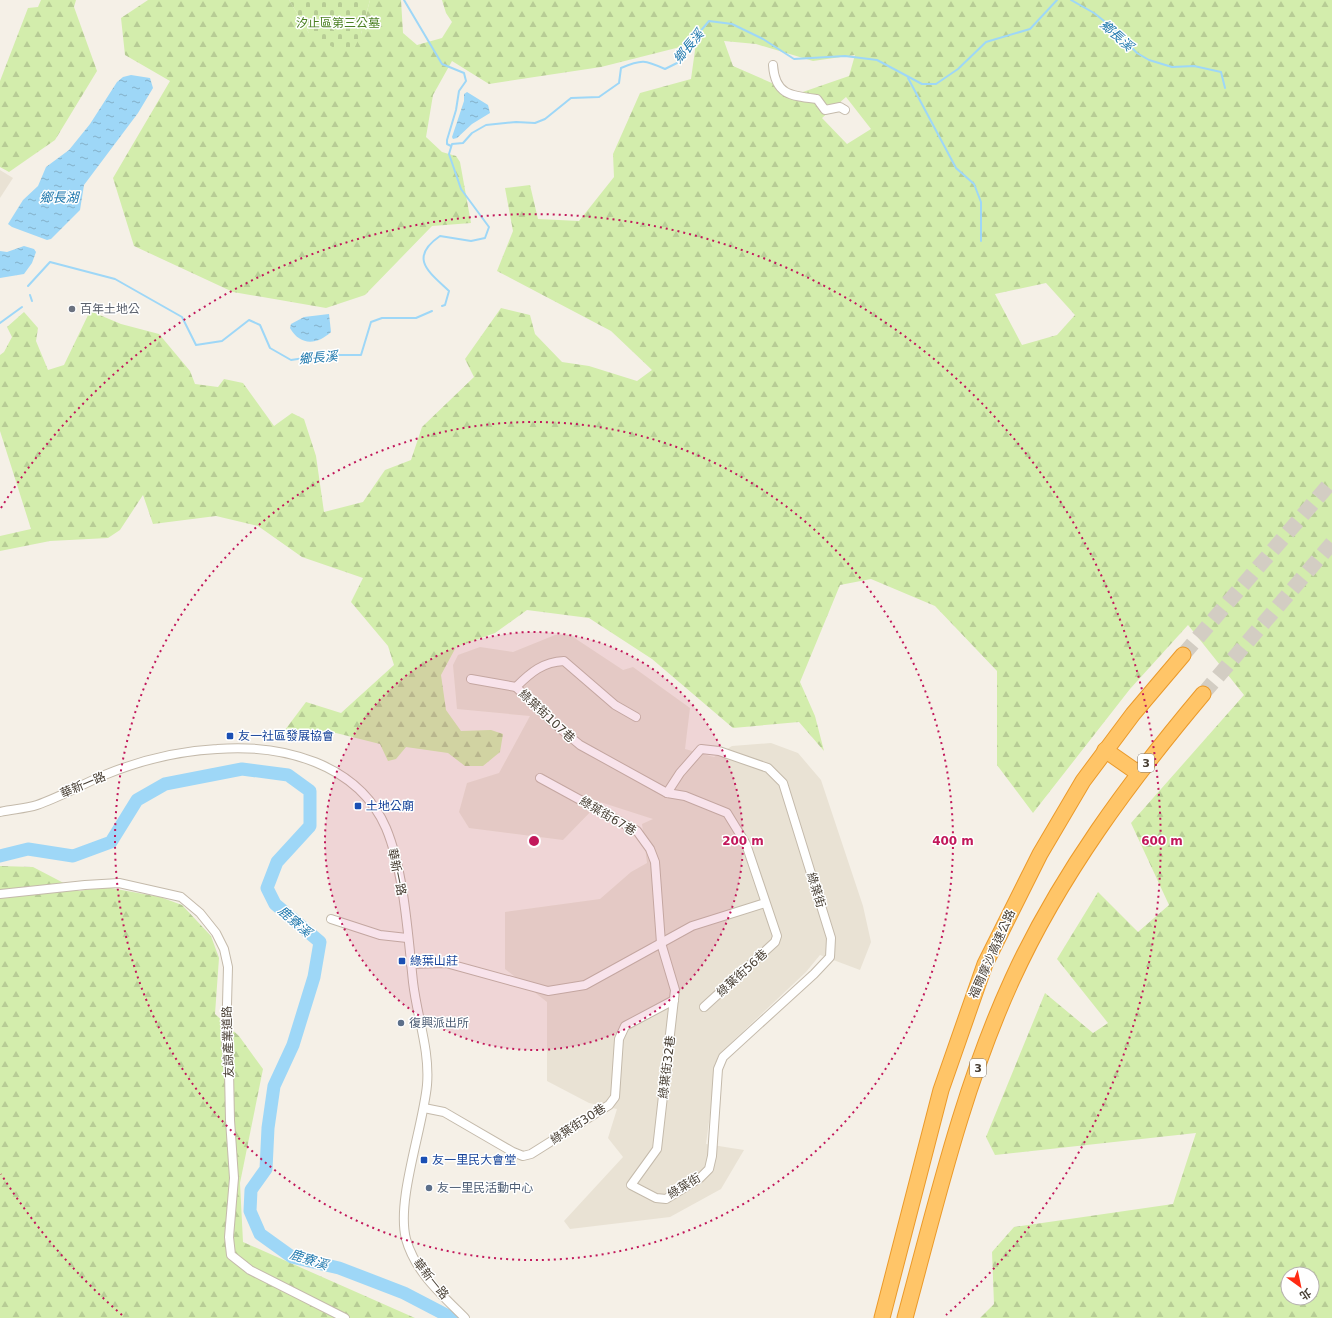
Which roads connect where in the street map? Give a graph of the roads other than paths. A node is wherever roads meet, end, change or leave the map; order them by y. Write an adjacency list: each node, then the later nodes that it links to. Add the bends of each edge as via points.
1 (773, 65): 2 (street, via 774,78 786,93 794,97 817,99 825,110 840,107)
2 (845, 110)
3 (1183, 655): 8 (highway, 福爾摩沙高速公路 / 3)
4 (471, 679): 5 (street)
5 (516, 686): 7 (street, 綠葉街107巷, via 533,670 564,661 614,706); 11 (street, 綠葉街107巷, via 580,745)
6 (1203, 694): 9 (highway, 3)
7 (636, 717)
8 (1105, 750): 9 (highway); 25 (highway, 福爾摩沙高速公路 / 3, via 1060,819 985,964 941,1090)
9 (1138, 773): 26 (highway, 3, via 1094,835 1043,920 1002,1004 976,1074 944,1174)
10 (540, 778): 17 (street, 綠葉街67巷, via 637,831 650,849 655,862)
11 (667, 793): 14 (street, via 686,796 727,813 746,844); 22 (street, 綠葉街, via 701,749 719,751 768,768 783,783 831,938 830,957 723,1057 718,1069 709,1170 666,1198 656,1198)
12 (0, 812): 16 (street, 華新一路, via 36,805 105,775 147,760 171,755 242,748 308,758 334,770 348,781 372,804 385,827 400,880)
13 (0, 894): 23 (street, 友諒產業道路, via 119,884 181,897 204,918 224,949 228,967 226,1041 234,1178 229,1237 231,1254 250,1270)
14 (765, 903): 17 (street, via 692,926); 20 (street, 綠葉街56巷, via 777,936 775,942)
15 (331, 919): 16 (street, via 380,935)
16 (407, 938): 18 (street, 華新一路)
17 (661, 943): 18 (street, via 586,984 548,991 446,963); 19 (street, 綠葉街32巷, via 675,990)
18 (411, 964): 21 (street, 華新一路, via 428,1072)
19 (674, 1000): 21 (street, 綠葉街30巷, via 625,1026 619,1039 616,1097 609,1105 531,1154 523,1156 513,1152 444,1112); 22 (street, 綠葉街32巷, via 657,1149)
20 (704, 1007)
21 (424, 1108): 24 (street, 華新一路, via 404,1210 406,1238 413,1258 423,1273)
22 (631, 1185)
23 (345, 1318)
24 (465, 1318)
25 (882, 1318)
26 (905, 1318)

